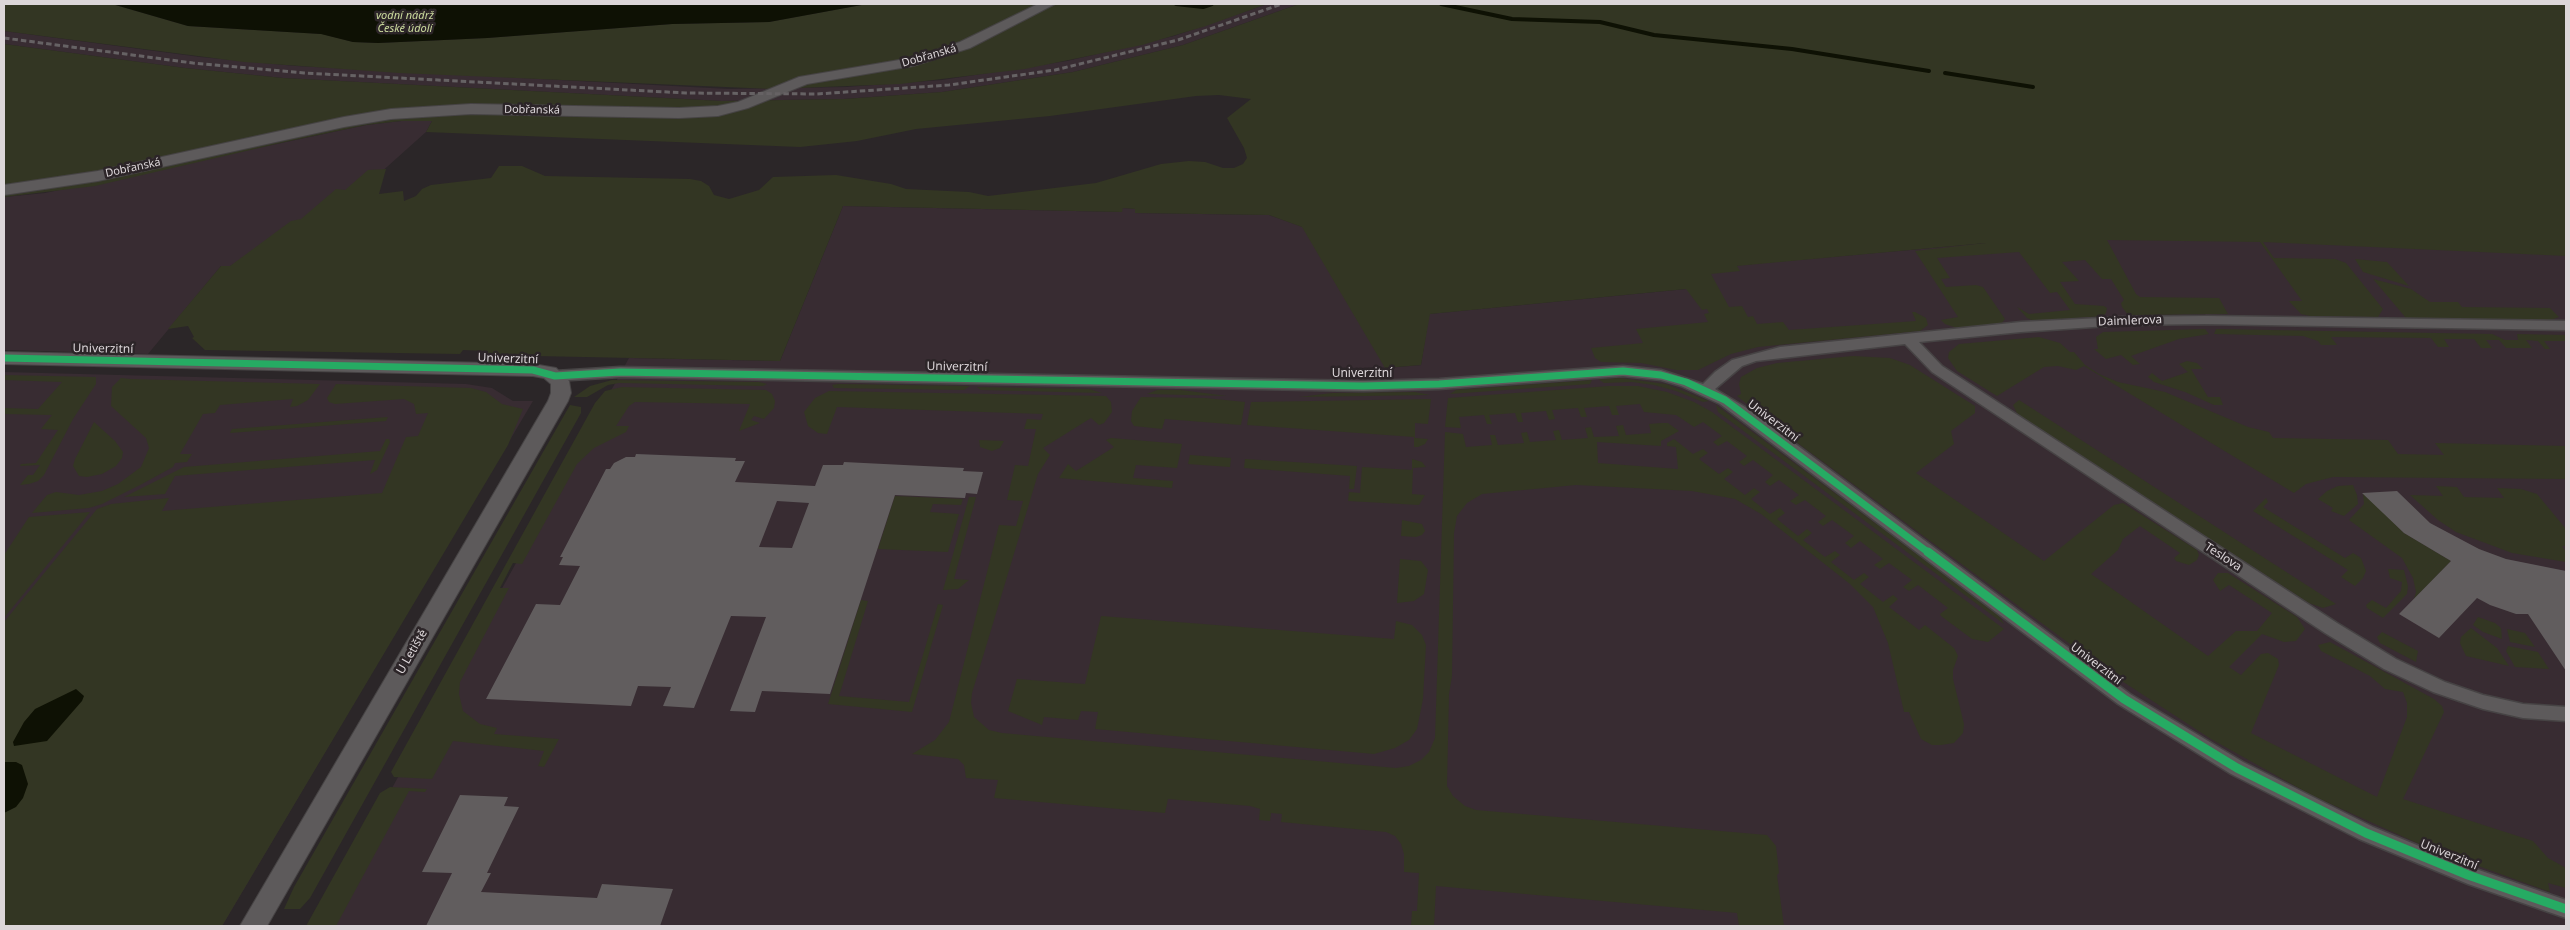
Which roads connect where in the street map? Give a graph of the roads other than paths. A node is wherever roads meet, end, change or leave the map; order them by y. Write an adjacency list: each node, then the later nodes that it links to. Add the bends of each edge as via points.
1 (1048, 4): 2 (street, Dobřanská, via 965,45 939,54 913,62 804,80 718,111 471,109 392,114 98,176)
2 (4, 190)
3 (2566, 326): 4 (street, Daimlerova, via 2158,320 2021,326)
4 (1908, 339): 7 (street, Daimlerova, via 1754,357 1737,363); 8 (street, Teslova, via 1937,369 2390,664 2439,687 2483,702 2523,711)
5 (4, 358): 6 (street, Univerzitní, via 533,370)
6 (555, 376): 7 (street, Univerzitní, via 620,372 1363,386 1623,371 1661,375); 10 (street, U Letiště, via 562,387 558,401)
7 (1706, 390): 9 (street, Univerzitní, via 1745,414 2124,699 2237,768 2366,833 2468,875)
8 (2566, 714)
9 (2566, 909)
10 (253, 926)

